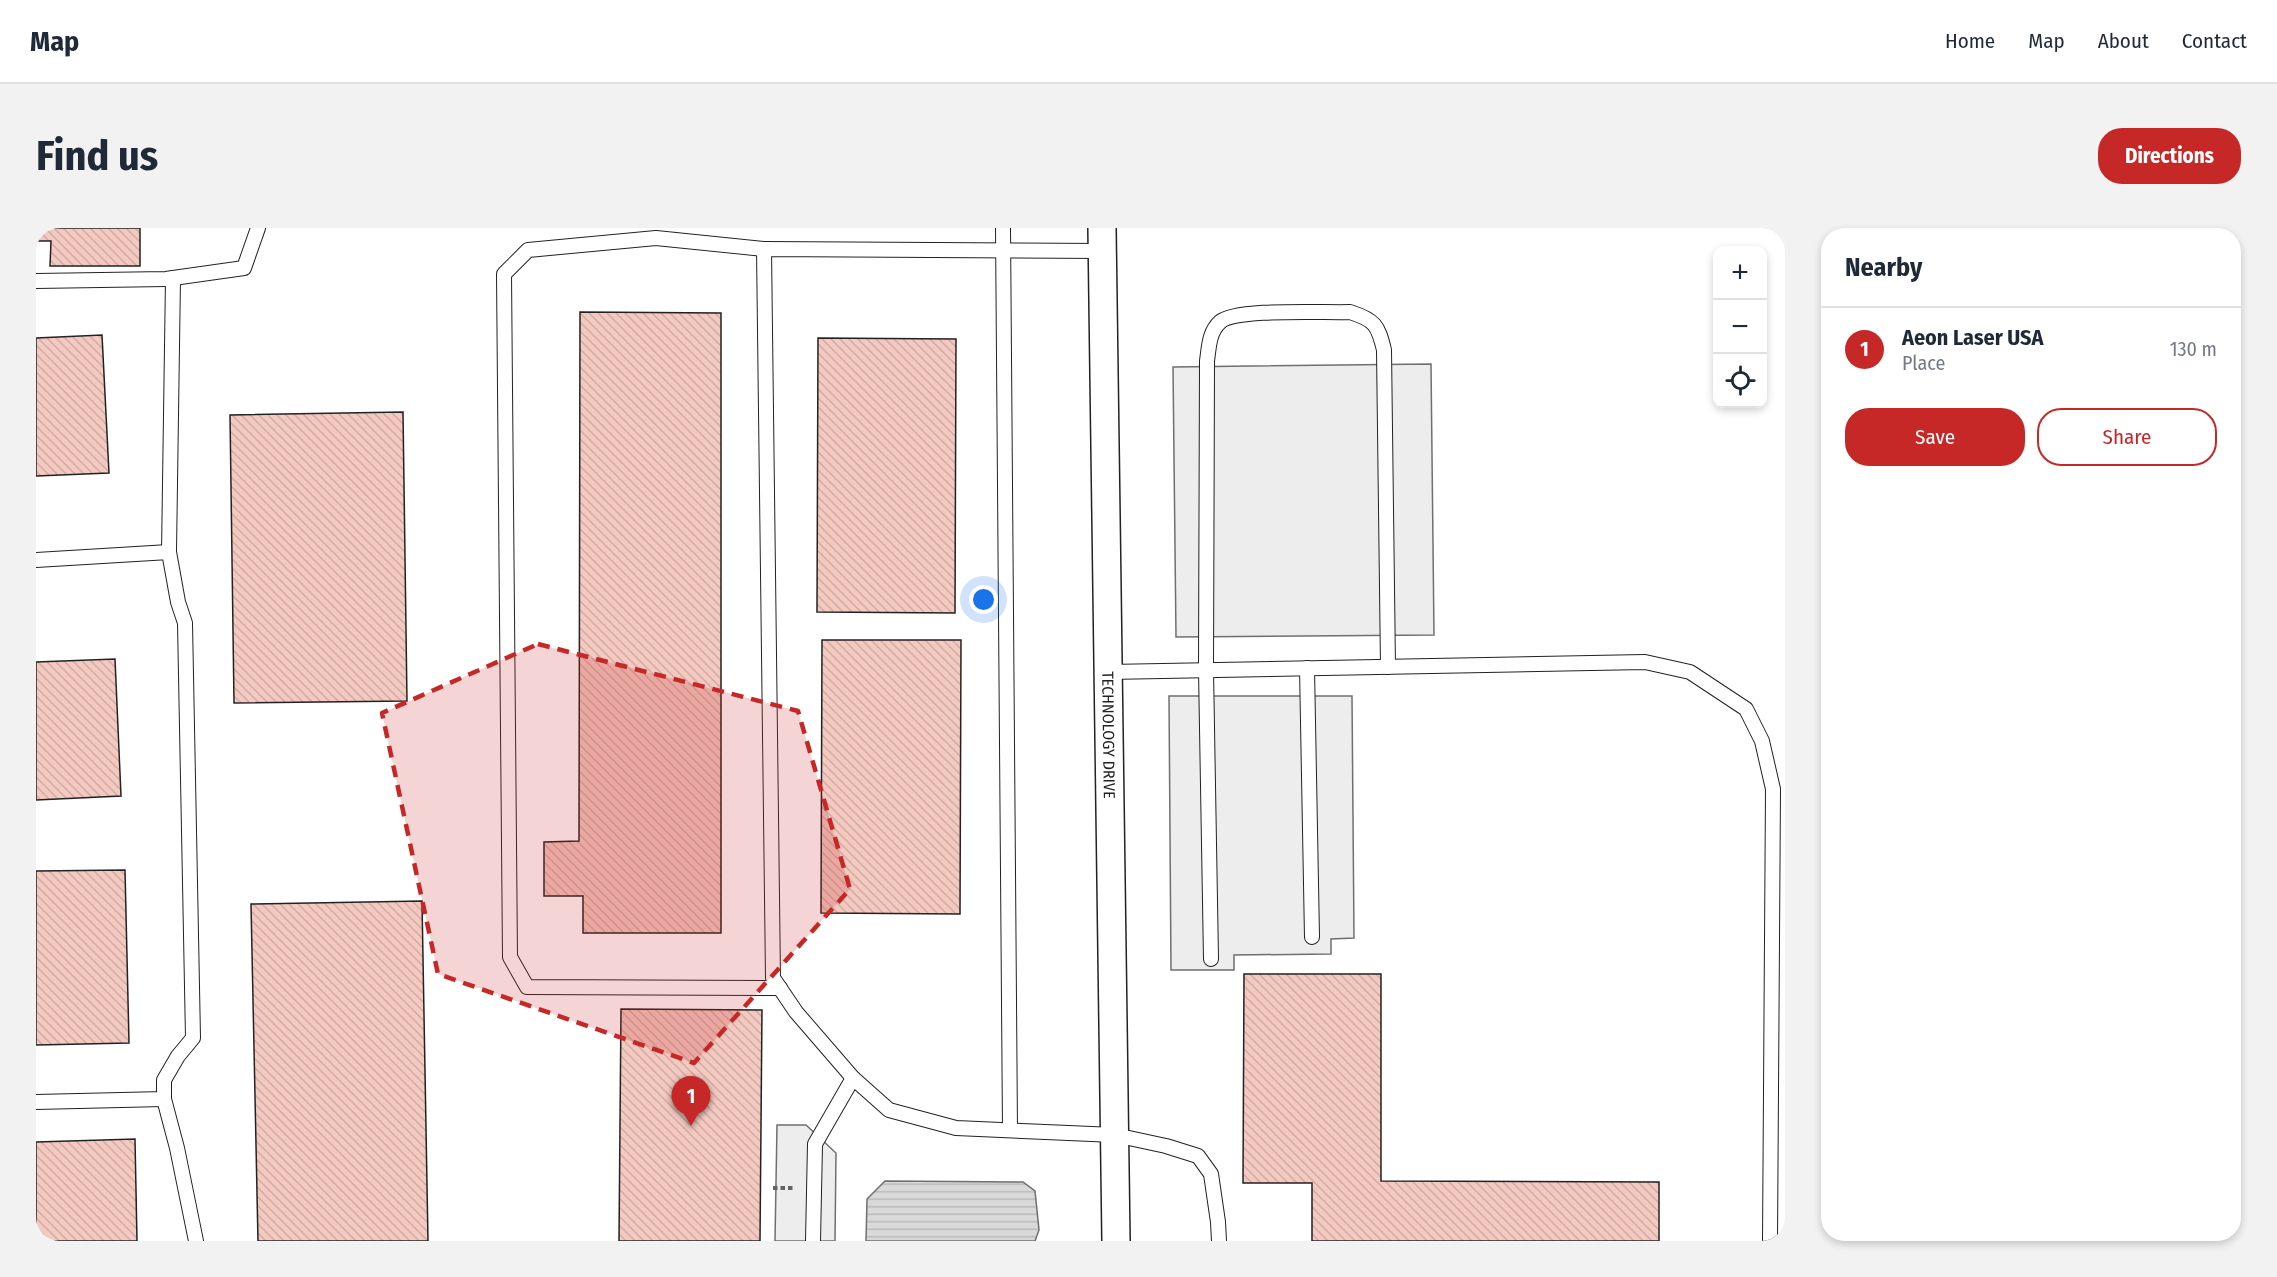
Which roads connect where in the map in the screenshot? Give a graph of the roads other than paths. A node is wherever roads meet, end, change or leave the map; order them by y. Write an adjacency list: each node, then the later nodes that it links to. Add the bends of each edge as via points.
1 (258, 228): 6 (lane, via 244,268)
2 (1003, 228): 5 (lane)
3 (1102, 240): 5 (lane); 13 (street, TECHNOLOGY DRIVE)
4 (764, 249): 5 (lane); 16 (lane, via 773,978); 16 (lane, via 656,238 528,250 504,274 510,957 527,987)
5 (1003, 251): 20 (lane)
6 (173, 278): 7 (lane); 8 (lane)
7 (36, 281)
8 (169, 552): 9 (lane); 18 (lane, via 185,623 193,1038 164,1080)
9 (36, 560)
10 (1388, 667): 11 (lane); 12 (lane, via 1384,350 1380,330 1366,317 1350,312 1239,314 1221,321 1211,334 1207,361); 26 (lane, via 1645,662 1690,672 1746,709 1762,741 1773,789)
11 (1306, 668): 12 (lane); 14 (lane)
12 (1206, 670): 13 (lane); 15 (lane)
13 (1108, 672): 21 (street, TECHNOLOGY DRIVE)
14 (1312, 937)
15 (1211, 958)
16 (780, 988): 17 (lane)
17 (853, 1078): 20 (lane, via 889,1110 956,1128); 23 (lane, via 815,1144)
18 (164, 1099): 19 (lane); 22 (lane)
19 (36, 1102)
20 (1010, 1130): 21 (lane)
21 (1114, 1135): 24 (street, TECHNOLOGY DRIVE); 25 (lane, via 1198,1156 1211,1174)
22 (196, 1241)
23 (813, 1241)
24 (1116, 1241)
25 (1219, 1241)
26 (1770, 1241)

